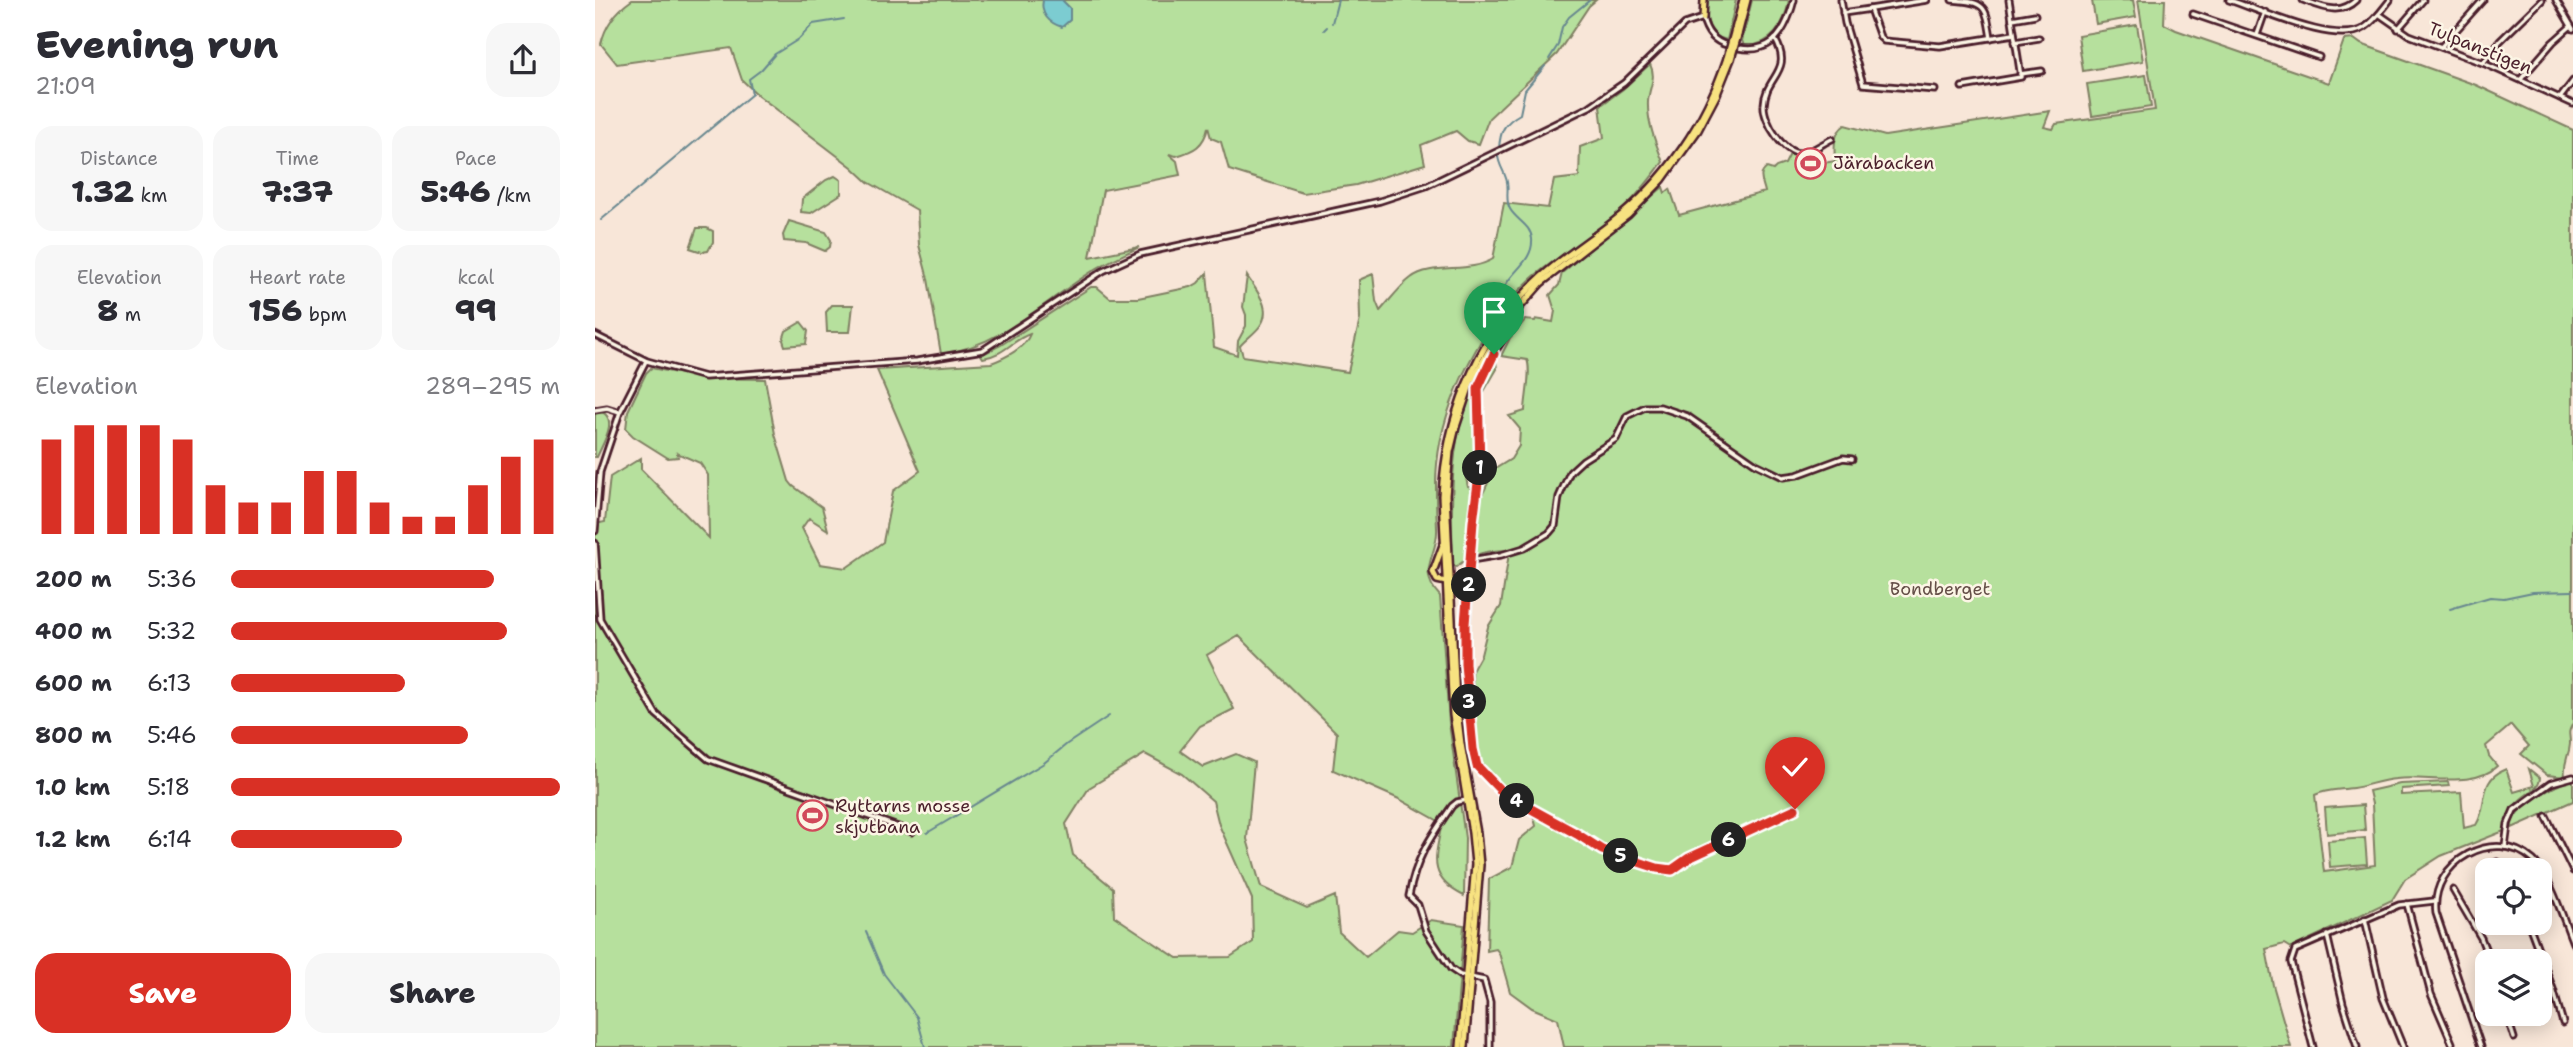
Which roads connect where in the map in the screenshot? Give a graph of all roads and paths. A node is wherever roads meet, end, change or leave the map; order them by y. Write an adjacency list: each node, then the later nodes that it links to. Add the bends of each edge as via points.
1 (1704, 0): 22 (highway)
2 (1745, 0): 34 (highway, bridge)
3 (1794, 0): 30 (street)
4 (1841, 0): 18 (street)
5 (1927, 0): 16 (street)
6 (1952, 0): 28 (street, via 1975,2 1986,12)
7 (2009, 0): 23 (street)
8 (2229, 0): 17 (street)
9 (2356, 0): 15 (street, via 2337,10)
10 (2390, 0): 20 (street)
11 (2423, 0): 25 (street)
12 (2483, 0): 32 (street)
13 (2542, 0): 35 (street)
14 (2556, 0): 24 (street)
15 (2306, 1)
16 (1870, 9): 18 (street); 28 (street, via 1884,41 1941,46)
17 (2265, 12): 20 (street, via 2339,34 2364,29); 27 (street)
18 (1843, 13): 41 (street, via 1863,84)
19 (2193, 14): 27 (street)
20 (2379, 14): 25 (street, Tulpanstigen)
21 (2035, 15): 23 (street)
22 (1703, 18): 30 (street, via 1716,41 1743,50 1761,48); 47 (street, via 1685,24 1624,83 1589,107 1444,178 1380,201 1140,254 1103,271 983,349 917,361 705,377)
23 (2012, 19): 26 (street)
24 (2572, 28): 38 (street)
25 (2398, 29): 32 (street, Tulpanstigen)
26 (2014, 34): 28 (street); 31 (street)
27 (2257, 35): 33 (street)
28 (1990, 38)
29 (2039, 38): 31 (street)
30 (1775, 39): 44 (street, via 1783,60 1765,99 1769,123 1795,152)
31 (2015, 42): 37 (street)
32 (2441, 47): 35 (street, Tulpanstigen)
33 (2319, 57)
34 (1729, 58): 45 (highway, via 1698,130 1662,180 1628,215 1551,274); 52 (highway, via 1693,132 1658,180 1623,214 1528,289 1485,346 1462,394 1449,439 1442,496)
35 (2483, 63): 38 (street, Tulpanstigen)
36 (2042, 71): 37 (street)
37 (2020, 74): 40 (street)
38 (2521, 79): 42 (street, Tulpanstigen)
39 (2573, 81): 42 (street)
40 (1962, 87)
41 (1935, 90)
42 (2560, 98): 43 (street, Tulpanstigen)
43 (2573, 104)
44 (1832, 139)
45 (1512, 314): 54 (street, via 1516,319 1478,388 1480,467); 55 (highway, via 1478,366 1456,427 1446,495)
46 (595, 335): 47 (street)
47 (647, 361): 49 (street)
48 (595, 410): 49 (street)
49 (620, 412): 51 (street, via 600,472)
50 (1852, 459): 54 (street, via 1783,477 1756,464 1687,416 1645,407 1627,416 1616,439 1570,472 1549,533 1524,548)
51 (595, 531)
52 (1444, 542): 55 (highway); 55 (highway, via 1433,572 1437,580)
53 (595, 543): 61 (street, via 600,619 656,714 708,760)
54 (1471, 560): 56 (street)
55 (1448, 582): 56 (street); 58 (highway, via 1453,715); 72 (highway, via 1457,715 1479,850 1480,883)
56 (1469, 582): 59 (street, via 1465,647 1473,749 1477,766 1504,794 1602,850 1672,870)
57 (2573, 777): 62 (street, via 2551,783 2514,810)
58 (1467, 800): 72 (highway, via 1475,876); 72 (street, via 1452,806 1424,847 1409,896 1451,969)
59 (1795, 809)
60 (2546, 816): 63 (street)
61 (912, 832)
62 (2505, 847): 65 (street, via 2488,848 2456,861 2443,874); 70 (street, via 2529,857 2542,872)
63 (2573, 871)
64 (2453, 890): 71 (street)
65 (2434, 901): 66 (street); 82 (street)
66 (2407, 904): 67 (street); 76 (street, via 2431,994)
67 (2365, 919): 68 (street); 81 (street, via 2383,998)
68 (2327, 935): 79 (street, via 2297,948 2291,957); 80 (street)
69 (2533, 935): 73 (street)
70 (2573, 943)
71 (2486, 949)
72 (1469, 976): 77 (highway); 78 (street, via 1485,983 1490,1002)
73 (2563, 1023)
74 (2510, 1026): 75 (street)
75 (2514, 1038)
76 (2452, 1043)
77 (1463, 1047)
78 (1490, 1047)
79 (2313, 1047)
80 (2357, 1047)
81 (2403, 1047)
82 (2481, 1047)

